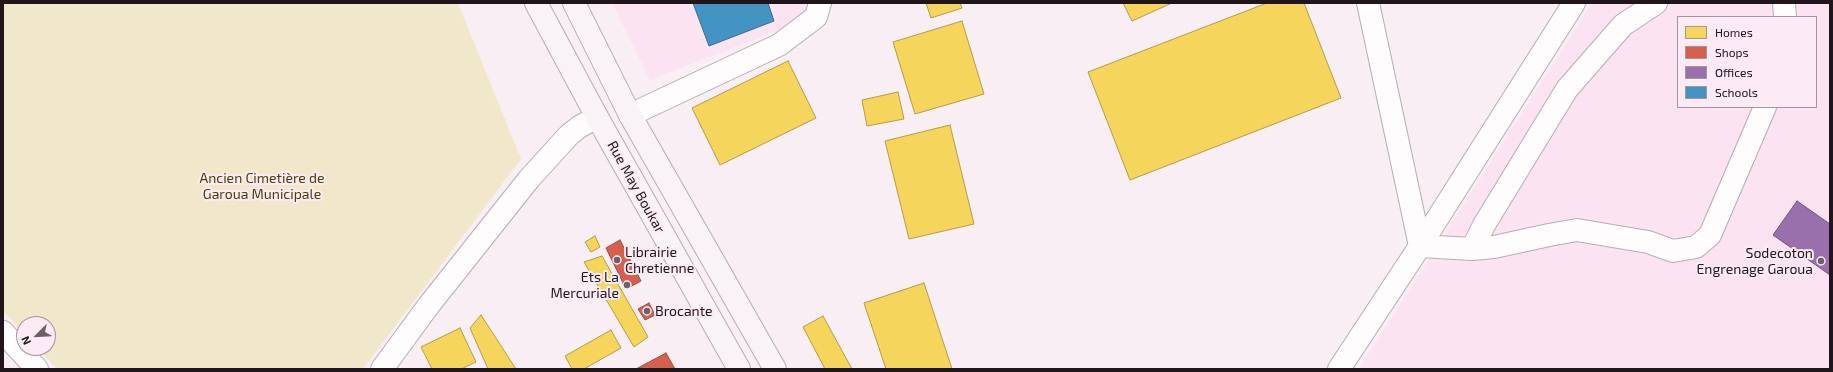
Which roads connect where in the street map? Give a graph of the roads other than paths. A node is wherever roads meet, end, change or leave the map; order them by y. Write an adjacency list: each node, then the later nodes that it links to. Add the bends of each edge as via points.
1 (536, 3): 11 (main road, Rue May Boukar)
2 (574, 3): 10 (main road)
3 (820, 3): 10 (street, via 816,17 779,45)
4 (1368, 3): 12 (street)
5 (1574, 3): 12 (street)
6 (1656, 3): 13 (street, via 1623,25 1567,89)
7 (1784, 3): 8 (street)
8 (1785, 16)
9 (1765, 108): 13 (street, via 1710,235 1696,247 1673,251 1648,242 1577,230)
10 (630, 115): 18 (main road)
11 (597, 117): 16 (street, via 579,126 569,135 529,179); 17 (main road, Rue May Boukar)
12 (1420, 246): 13 (street); 19 (street)
13 (1472, 249)
14 (3, 332): 15 (street)
15 (37, 369)
16 (382, 369)
17 (739, 369)
18 (775, 369)
19 (1339, 369)

